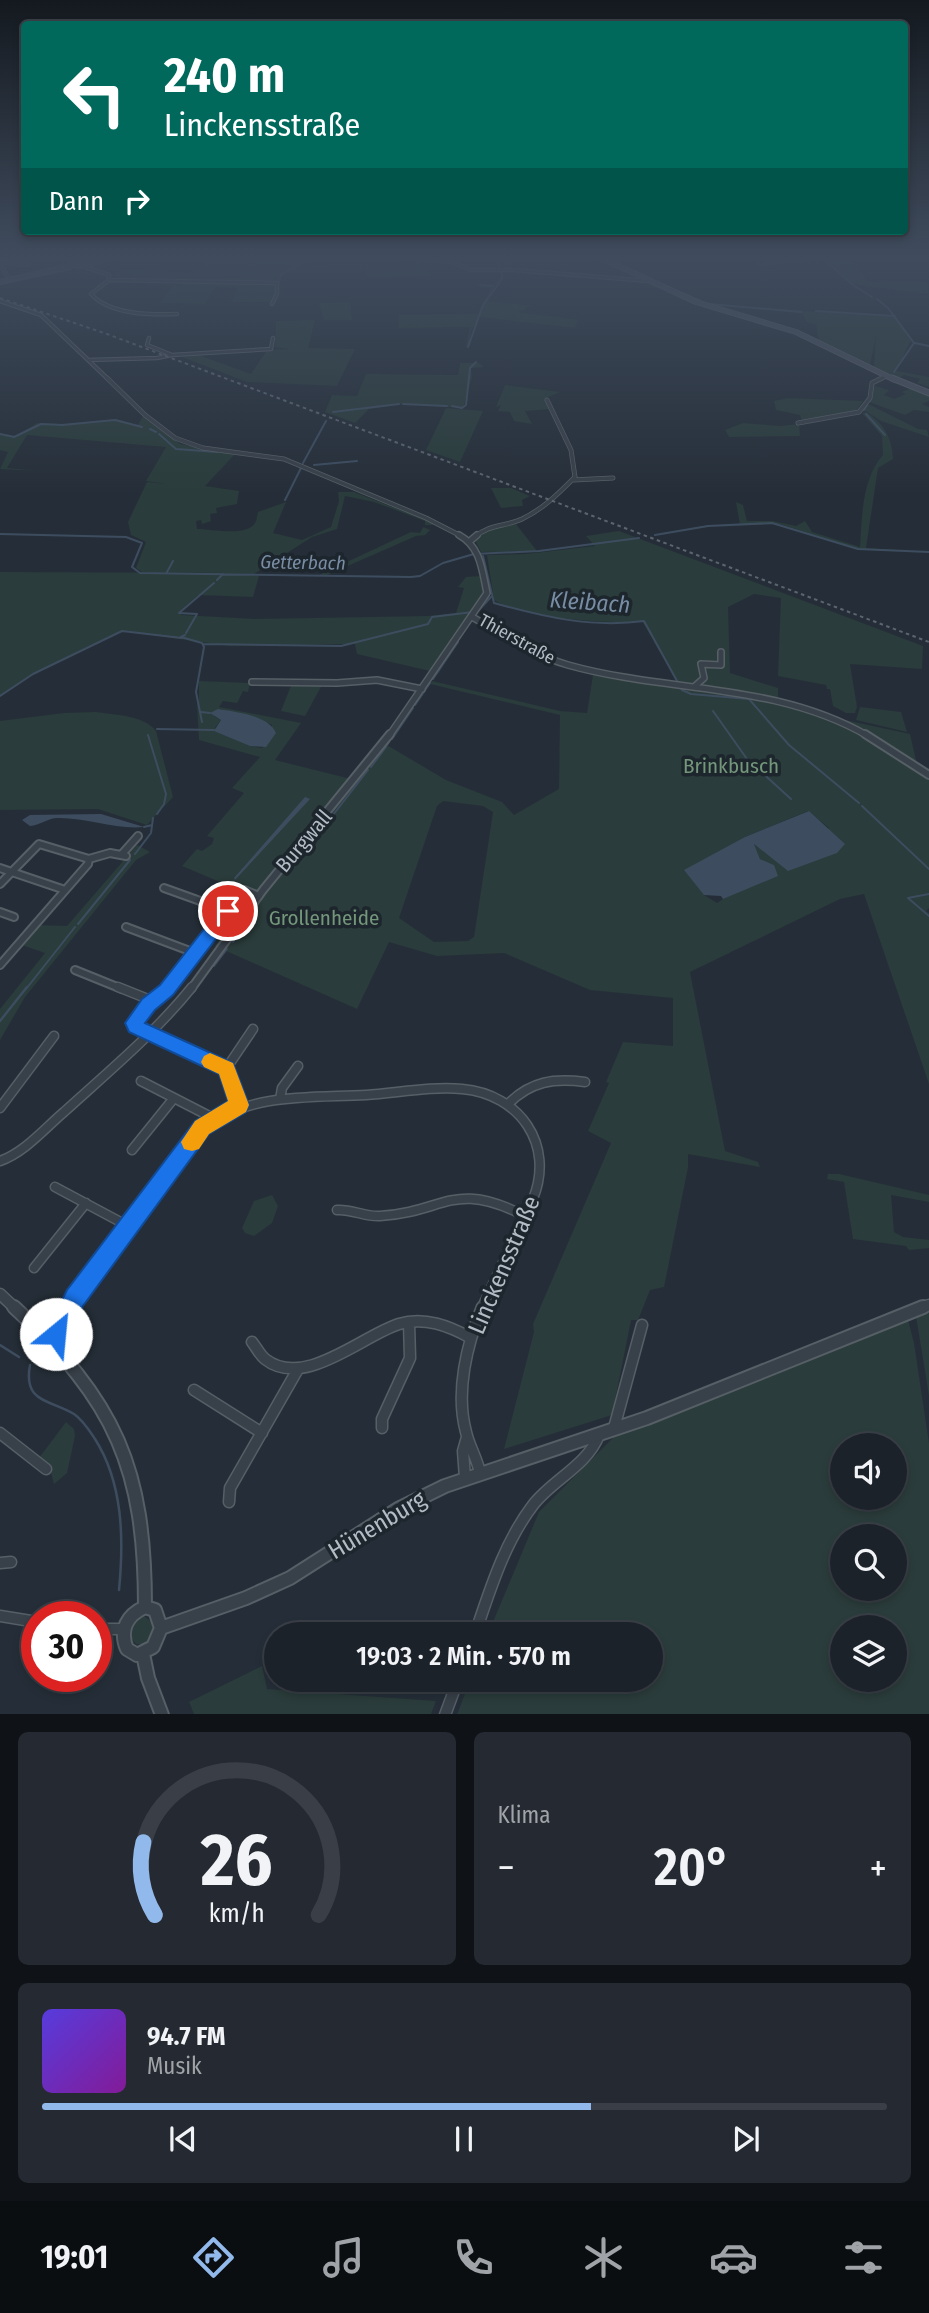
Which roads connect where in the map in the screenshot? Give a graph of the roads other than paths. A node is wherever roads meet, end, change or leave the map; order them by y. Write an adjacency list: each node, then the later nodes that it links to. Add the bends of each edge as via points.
1 (62, 335): 6 (street, Thierstraße)
2 (802, 335): 7 (main road)
3 (149, 338): 5 (street, via 148,345)
4 (274, 338): 5 (street, via 271,349)
5 (172, 355): 6 (street)
6 (88, 359): 12 (street, Thierstraße, via 175,438 209,449 275,456)
7 (887, 376): 8 (main road); 10 (street, via 872,383 870,398 859,412)
8 (929, 393)
9 (547, 400): 14 (street, via 576,463)
10 (799, 423)
11 (312, 463): 12 (street)
12 (305, 468): 15 (street, Thierstraße)
13 (612, 478): 14 (street)
14 (573, 480): 15 (street, via 534,513 485,528)
15 (470, 541): 16 (street, Thierstraße, via 478,554 487,593)
16 (474, 614): 19 (street, Thierstraße, via 527,649 560,662); 20 (street, Burgwall)
17 (721, 652): 19 (street, via 721,666 701,664 704,678)
18 (252, 682): 20 (street, via 377,680)
19 (694, 687): 21 (street, Thierstraße, via 818,711)
20 (422, 689): 30 (street, Burgwall, via 386,741)
21 (929, 775)
22 (138, 836): 23 (street, via 124,855 110,853)
23 (89, 859): 25 (street, via 39,844); 28 (street)
24 (0, 869): 25 (street)
25 (11, 872): 26 (street); 28 (street)
26 (0, 884)
27 (164, 888): 32 (street)
28 (65, 890): 37 (street)
29 (244, 890): 30 (street)
30 (259, 896): 41 (street, Burgwall, via 190,989)
31 (237, 899): 32 (street)
32 (228, 911): 36 (street)
33 (0, 912): 34 (street)
34 (13, 917)
35 (126, 927): 36 (street)
36 (195, 953): 39 (street)
37 (1, 961)
38 (75, 970): 39 (street)
39 (153, 1001): 41 (street, via 134,1023)
40 (253, 1029): 44 (street)
41 (148, 1033): 44 (street); 54 (street, Burgwall, via 14,1156)
42 (54, 1036): 51 (street)
43 (298, 1066): 48 (street, via 282,1088)
44 (226, 1069): 50 (street)
45 (141, 1082): 47 (street)
46 (585, 1082): 49 (street, via 540,1081 523,1088)
47 (174, 1098): 52 (street); 53 (street)
48 (280, 1099): 49 (street, Linckensstraße, via 462,1089); 50 (street, Linckensstraße)
49 (508, 1104): 58 (street, Linckensstraße, via 530,1127 540,1155 539,1181)
50 (239, 1105): 52 (street, Linckensstraße)
51 (0, 1108)
52 (215, 1119): 59 (street, Linckensstraße, via 202,1127)
53 (132, 1150)
54 (0, 1161)
55 (55, 1187): 56 (street)
56 (86, 1203): 59 (street); 60 (street)
57 (337, 1210): 58 (street, via 376,1217 469,1197 491,1200)
58 (525, 1216): 67 (street, Linckensstraße)
59 (128, 1226): 62 (street, Linckensstraße)
60 (34, 1268)
61 (0, 1294): 66 (street)
62 (75, 1298): 66 (street, Linckensstraße); 68 (street, Linckensstraße)
63 (929, 1305): 73 (street, Hünenburg)
64 (409, 1322): 67 (street, via 436,1321); 70 (street, via 319,1365); 72 (street, via 410,1358)
65 (642, 1325): 73 (street)
66 (39, 1329): 68 (street)
67 (471, 1338): 77 (street, Linckensstraße, via 464,1384)
68 (51, 1340): 82 (street, via 108,1416 128,1459 142,1527)
69 (252, 1342): 70 (street, via 268,1359)
70 (298, 1369): 75 (street)
71 (194, 1390): 75 (street)
72 (382, 1428)
73 (614, 1430): 76 (street, Hünenburg)
74 (0, 1433): 78 (street)
75 (262, 1433): 81 (street, via 230,1488)
76 (599, 1435): 79 (street, Hünenburg); 85 (street, via 596,1446 526,1514)
77 (467, 1437): 79 (street, Linckensstraße); 80 (street, Linckensstraße)
78 (46, 1469)
79 (480, 1473): 80 (street, Hünenburg)
80 (465, 1478): 86 (street, Hünenburg, via 398,1509 290,1578)
81 (229, 1502)
82 (145, 1607): 86 (street, via 155,1610); 88 (street, via 132,1614)
83 (0, 1616): 84 (street)
84 (21, 1619)
85 (480, 1622)
86 (161, 1628): 89 (street, via 157,1641)
87 (112, 1629): 88 (street)
88 (123, 1629): 89 (street, via 127,1650)
89 (143, 1654): 91 (street)
90 (453, 1692): 92 (street)
91 (162, 1714)
92 (445, 1714)

